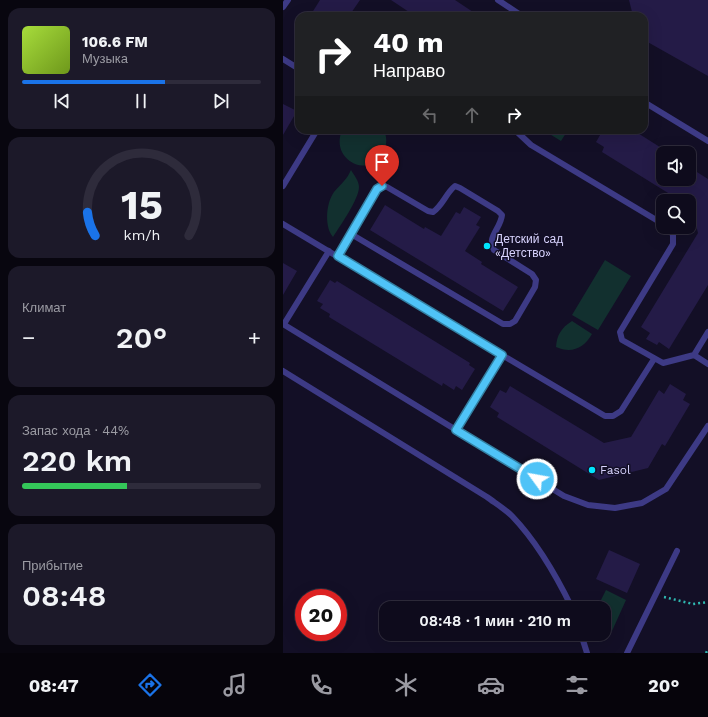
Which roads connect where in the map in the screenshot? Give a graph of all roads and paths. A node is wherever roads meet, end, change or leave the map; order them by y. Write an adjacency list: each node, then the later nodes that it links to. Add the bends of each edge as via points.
1 (287, 0): 3 (lane)
2 (497, 0): 4 (lane)
3 (283, 8)
4 (516, 12)
5 (283, 59): 6 (lane)
6 (295, 66)
7 (648, 104): 10 (lane)
8 (315, 134): 11 (lane)
9 (520, 134): 12 (lane, via 531,145)
10 (708, 141)
11 (283, 186)
12 (656, 220)
13 (283, 224): 16 (lane)
14 (351, 234): 14 (lane, via 377,189 382,186 433,212 455,186 498,210 502,215 502,221 491,239 491,245 494,250 532,274 536,280 535,287 515,321 503,324); 17 (lane)
15 (672, 234): 22 (lane, via 673,244 620,332 622,340)
16 (329, 251): 17 (lane); 18 (lane)
17 (338, 256): 20 (lane)
18 (284, 324): 26 (lane)
19 (708, 332): 21 (lane)
20 (502, 355): 22 (lane, via 605,416 613,416 621,411); 26 (lane)
21 (694, 356): 22 (lane, via 663,363); 23 (lane)
22 (654, 359)
23 (708, 364)
24 (283, 371): 29 (lane, via 487,497 511,515 534,542)
25 (708, 426): 26 (lane, via 666,489 642,503 615,508 588,505 564,496)
26 (456, 430)
27 (677, 550): 28 (lane)
28 (656, 594): 30 (path, via 693,604); 34 (lane)
29 (568, 601)
30 (708, 602)
31 (583, 641): 33 (lane)
32 (708, 649): 35 (path)
33 (587, 653)
34 (627, 653)
35 (706, 653)

